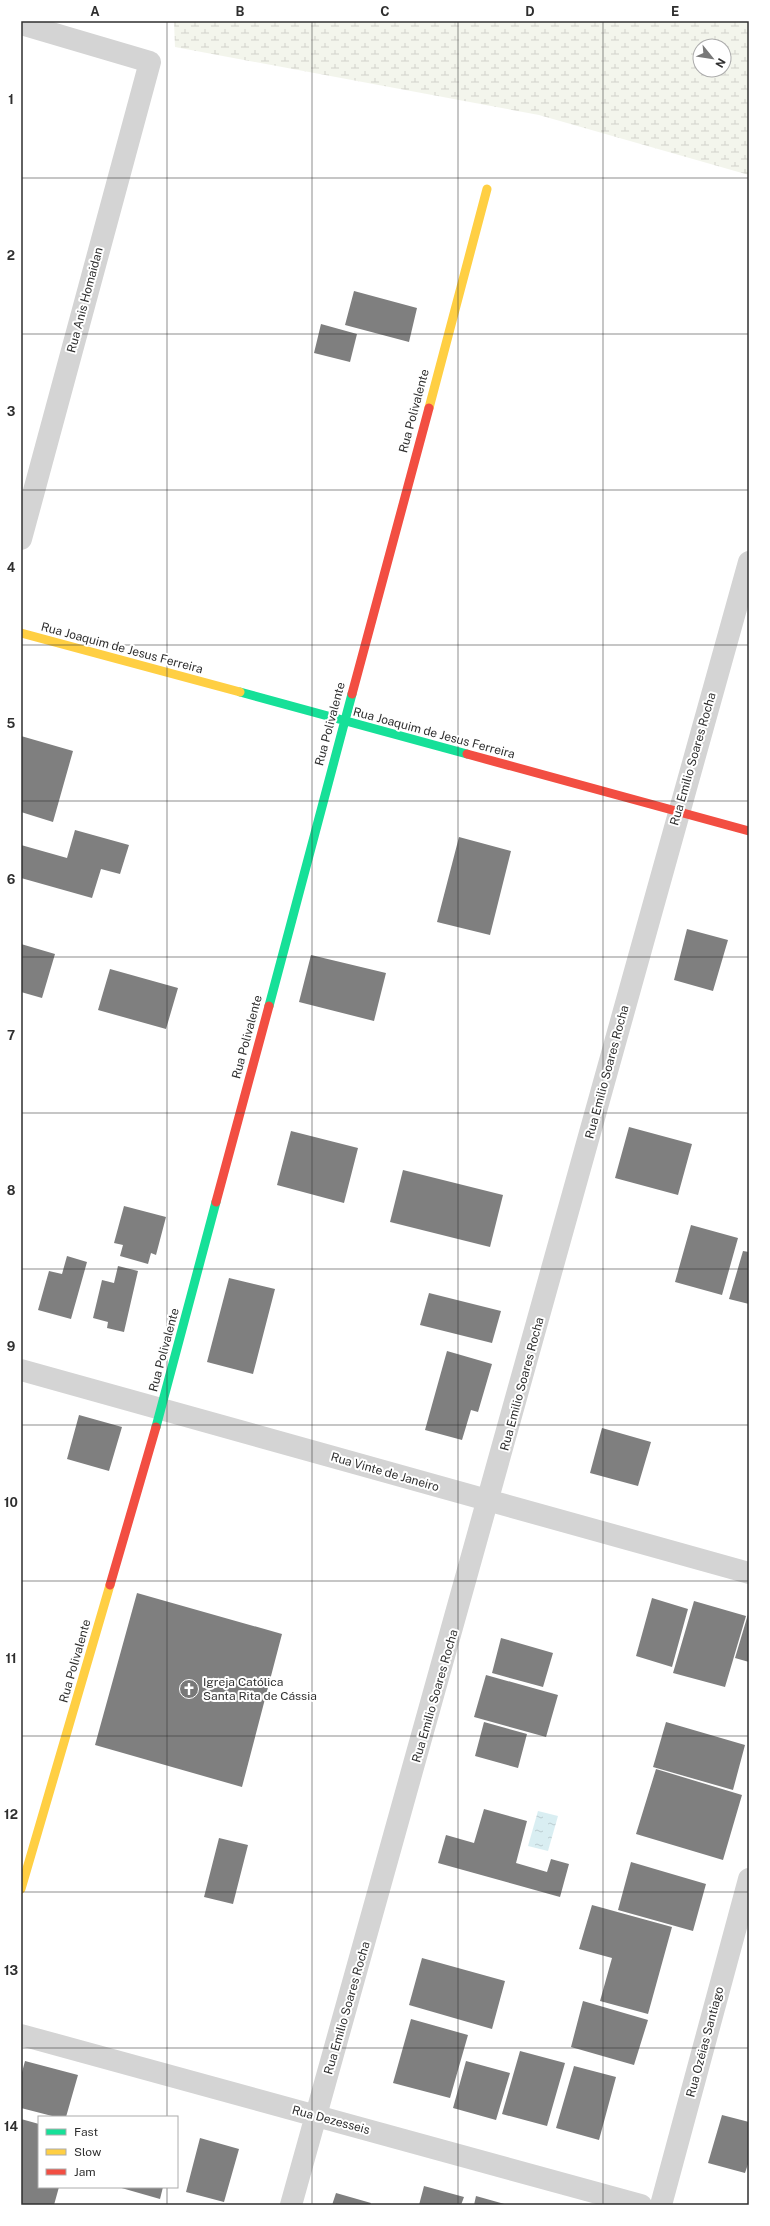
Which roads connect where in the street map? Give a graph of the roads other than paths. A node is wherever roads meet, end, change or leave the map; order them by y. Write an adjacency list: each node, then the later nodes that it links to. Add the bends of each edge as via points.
1 (21, 24): 3 (street, Rua Anis Homaidan, via 150,62)
2 (487, 189): 6 (street, Rua Polivalente)
3 (21, 539)
4 (749, 562): 7 (street, Rua Emilio Soares Rocha)
5 (21, 633): 6 (street, Rua Joaquim de Jesus Ferreira)
6 (343, 720): 7 (street, Rua Joaquim de Jesus Ferreira); 10 (street, Rua Polivalente)
7 (678, 811): 8 (street, Rua Joaquim de Jesus Ferreira); 11 (street, Rua Emilio Soares Rocha)
8 (749, 831)
9 (21, 1370): 10 (street, Rua Vinte de Janeiro)
10 (161, 1409): 11 (street, Rua Vinte de Janeiro); 14 (street, Rua Polivalente)
11 (490, 1501): 12 (street, Rua Vinte de Janeiro); 16 (street, Rua Emilio Soares Rocha)
12 (749, 1573)
13 (749, 1879): 19 (street, Rua Ozéias Santiago)
14 (21, 1889)
15 (21, 2035): 16 (street, Rua Dezesseis)
16 (317, 2116): 17 (street, Rua Emilio Soares Rocha); 18 (street, Rua Dezesseis)
17 (291, 2205)
18 (641, 2205)
19 (661, 2205)

